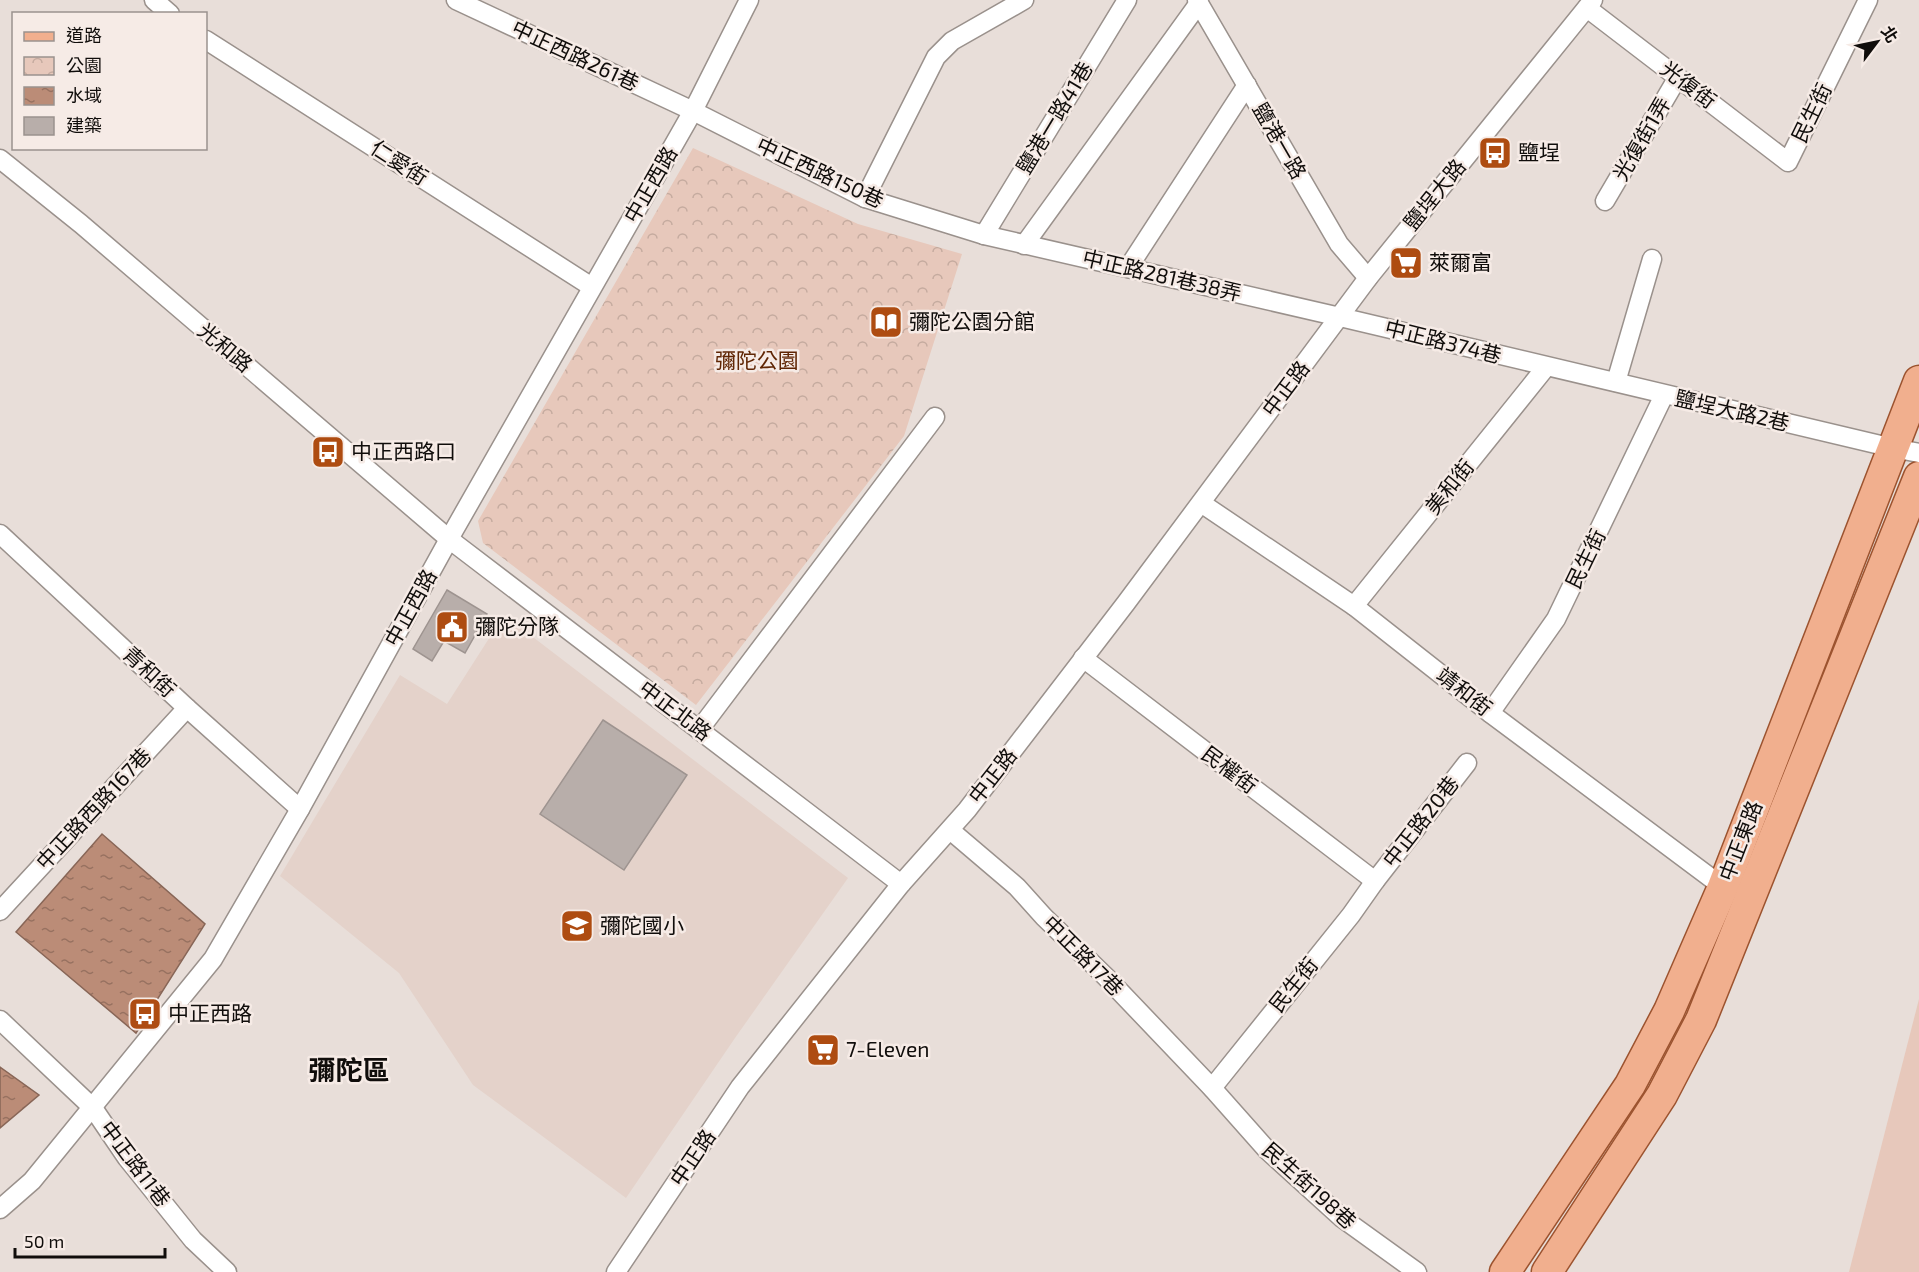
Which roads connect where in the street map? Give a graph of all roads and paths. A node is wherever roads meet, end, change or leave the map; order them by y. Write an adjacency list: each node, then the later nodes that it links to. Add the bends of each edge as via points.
1 (154, 0): 9 (street)
2 (456, 0): 13 (street, 中正西路261巷)
3 (749, 0): 13 (street, 中正西路)
4 (1024, 0): 16 (street, via 952,41 936,57)
5 (1127, 0): 18 (street, 鹽港一路41巷)
6 (1868, 0): 15 (street, 民生街)
7 (1198, 2): 12 (street, 鹽港一路); 19 (street)
8 (1590, 4): 11 (street, 光復街); 22 (street, 鹽埕大路)
9 (168, 12)
10 (207, 41): 23 (street, 仁愛街)
11 (1678, 77): 15 (street, 光復街); 17 (street, 光復街1弄)
12 (1247, 85): 21 (street); 22 (street, 鹽港一路, via 1339,244)
13 (693, 111): 16 (street, 中正西路150巷); 23 (street, 中正西路)
14 (0, 159): 34 (street, 光和路)
15 (1788, 162)
16 (865, 198): 18 (street, 中正西路150巷)
17 (1605, 201)
18 (984, 235): 19 (street, 中正路281巷38弄)
19 (1024, 244): 21 (street, 中正路281巷38弄)
20 (1652, 259): 27 (street)
21 (1128, 268): 24 (street, 中正路281巷38弄)
22 (1368, 278): 24 (street, 中正路)
23 (592, 287): 34 (street, 中正西路)
24 (1341, 317): 25 (street, 中正路374巷); 32 (street, 中正路)
25 (1546, 367): 27 (street, 鹽埕大路2巷); 35 (street, 美和街)
26 (1919, 381): 30 (main road, 中正東路)
27 (1617, 382): 28 (street, 鹽埕大路2巷)
28 (1664, 395): 30 (street, 鹽埕大路2巷); 38 (street, 民生街, via 1556,619)
29 (935, 417): 39 (street)
30 (1906, 450): 45 (main road, 中正東路)
31 (1919, 477): 55 (main road, 中正東路, via 1701,1020 1662,1095)
32 (1201, 502): 35 (street, 靖和街); 36 (street, 中正路)
33 (0, 534): 37 (street, 青和街)
34 (449, 539): 39 (street, 中正北路); 41 (street, 中正西路)
35 (1354, 606): 38 (street, 靖和街)
36 (1083, 658): 42 (street, 中正路); 43 (street, 民權街)
37 (188, 708): 41 (street, 青和街); 46 (street, 中正路西路167巷)
38 (1490, 713): 45 (street, 靖和街)
39 (699, 730): 44 (street, 中正北路)
40 (1467, 764): 43 (street, 中正路20巷)
41 (300, 809): 49 (street, 中正西路, via 213,959)
42 (950, 830): 44 (street, 中正路); 48 (street, 中正路17巷, via 1017,887)
43 (1375, 881): 48 (street, 民生街)
44 (901, 884): 52 (street, 中正路, via 740,1086)
45 (1723, 887): 54 (main road, 中正東路, via 1669,1011 1630,1084)
46 (0, 911)
47 (0, 1020): 49 (street)
48 (1212, 1088): 53 (street, 民生街198巷, via 1267,1150 1334,1210)
49 (93, 1108): 50 (street, 中正西路, via 32,1181); 51 (street, 中正路11巷, via 127,1158 193,1240)
50 (0, 1209)
51 (227, 1272)
52 (616, 1272)
53 (1417, 1272)
54 (1504, 1272)
55 (1547, 1272)

